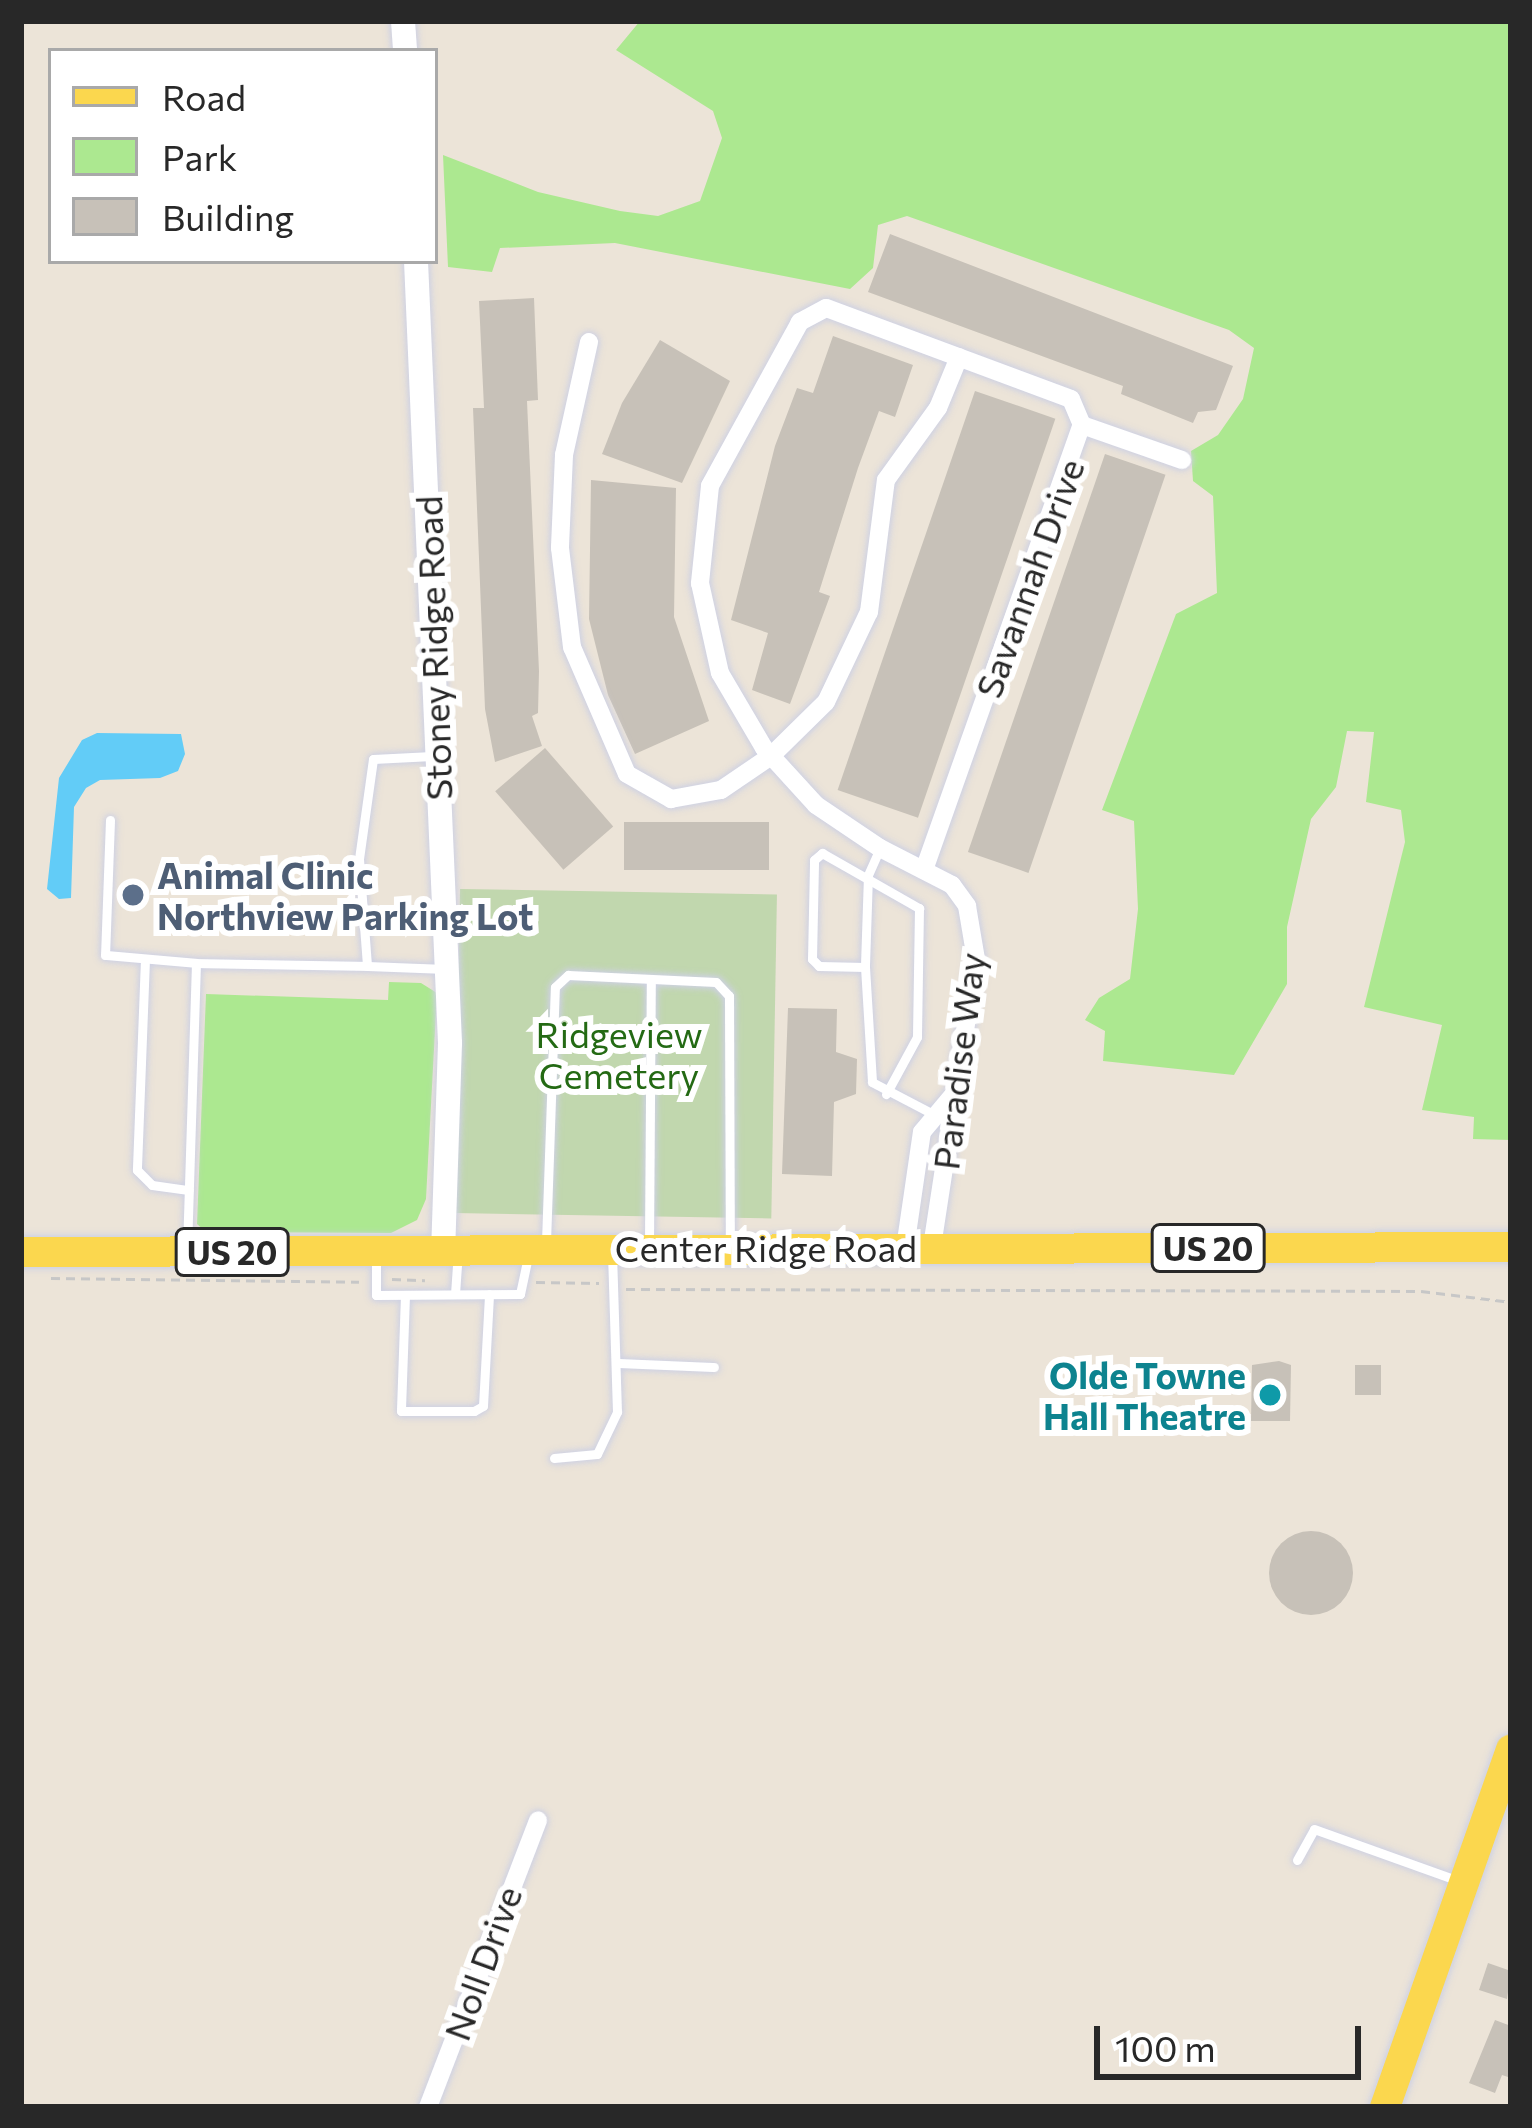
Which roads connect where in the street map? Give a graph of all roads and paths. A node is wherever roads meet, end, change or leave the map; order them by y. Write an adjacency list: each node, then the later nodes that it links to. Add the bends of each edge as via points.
1 (416, 264): 6 (street, Stoney Ridge Road)
2 (589, 341): 7 (street, via 563,455 560,548 572,647 610,744 640,787 671,800 722,790)
3 (959, 357): 4 (street, Savannah Drive, via 1071,399); 7 (street, via 938,408 880,499 874,592 859,640 826,702); 7 (street, Paradise Way, via 826,308 800,322 710,486 700,583 720,673)
4 (1082, 425): 5 (street); 10 (street, Savannah Drive)
5 (1182, 460)
6 (437, 755): 14 (lane, via 373,759 366,777 359,859); 16 (street, Stoney Ridge Road)
7 (771, 756): 9 (street, Paradise Way, via 816,805)
8 (110, 820): 12 (lane, via 105,956)
9 (880, 848): 10 (street, Paradise Way); 11 (lane)
10 (924, 870): 19 (street, Paradise Way, via 952,885 974,938 956,1091)
11 (868, 875): 15 (lane); 15 (lane, via 827,853 814,860 812,959); 18 (lane, via 920,914 917,1037)
12 (146, 959): 13 (lane); 20 (lane, via 137,1170 152,1185)
13 (196, 963): 14 (lane); 20 (lane)
14 (367, 966): 16 (lane)
15 (865, 967): 18 (lane, via 864,1036 872,1082)
16 (446, 969): 29 (street, Stoney Ridge Road)
17 (651, 979): 21 (lane, via 568,975 555,987); 23 (lane); 24 (lane, via 716,982 729,996)
18 (886, 1094): 19 (lane)
19 (944, 1116): 25 (street, Paradise Way)
20 (189, 1190): 28 (lane)
21 (538, 1247): 22 (main road, Center Ridge Road / US 20); 29 (main road, Center Ridge Road / US 20); 32 (lane)
22 (612, 1248): 23 (main road, Center Ridge Road / US 20); 33 (lane)
23 (649, 1248): 24 (main road, Center Ridge Road / US 20)
24 (730, 1248): 25 (main road, Center Ridge Road / US 20)
25 (918, 1248): 26 (main road, Center Ridge Road / US 20)
26 (1508, 1248)
27 (21, 1252): 28 (main road, Center Ridge Road / US 20)
28 (187, 1252): 30 (main road, Center Ridge Road / US 20)
29 (453, 1260): 30 (main road, Center Ridge Road / US 20); 30 (path); 35 (lane)
30 (376, 1264): 31 (path); 34 (lane, via 376,1295)
31 (44, 1277)
32 (522, 1282): 33 (path); 36 (lane, via 520,1294)
33 (616, 1288): 37 (path, via 1421,1292); 38 (lane)
34 (405, 1294): 35 (lane); 36 (lane, via 401,1411 481,1410)
35 (454, 1294): 36 (lane)
36 (488, 1294)
37 (1511, 1302)
38 (616, 1363): 39 (lane); 40 (lane, via 617,1412 597,1454)
39 (714, 1367)
40 (554, 1457)
41 (1511, 1750): 44 (main road)
42 (538, 1820): 45 (street, Noll Drive)
43 (1297, 1860): 44 (lane, via 1314,1829)
44 (1464, 1883): 46 (main road)
45 (428, 2107)
46 (1385, 2107)

